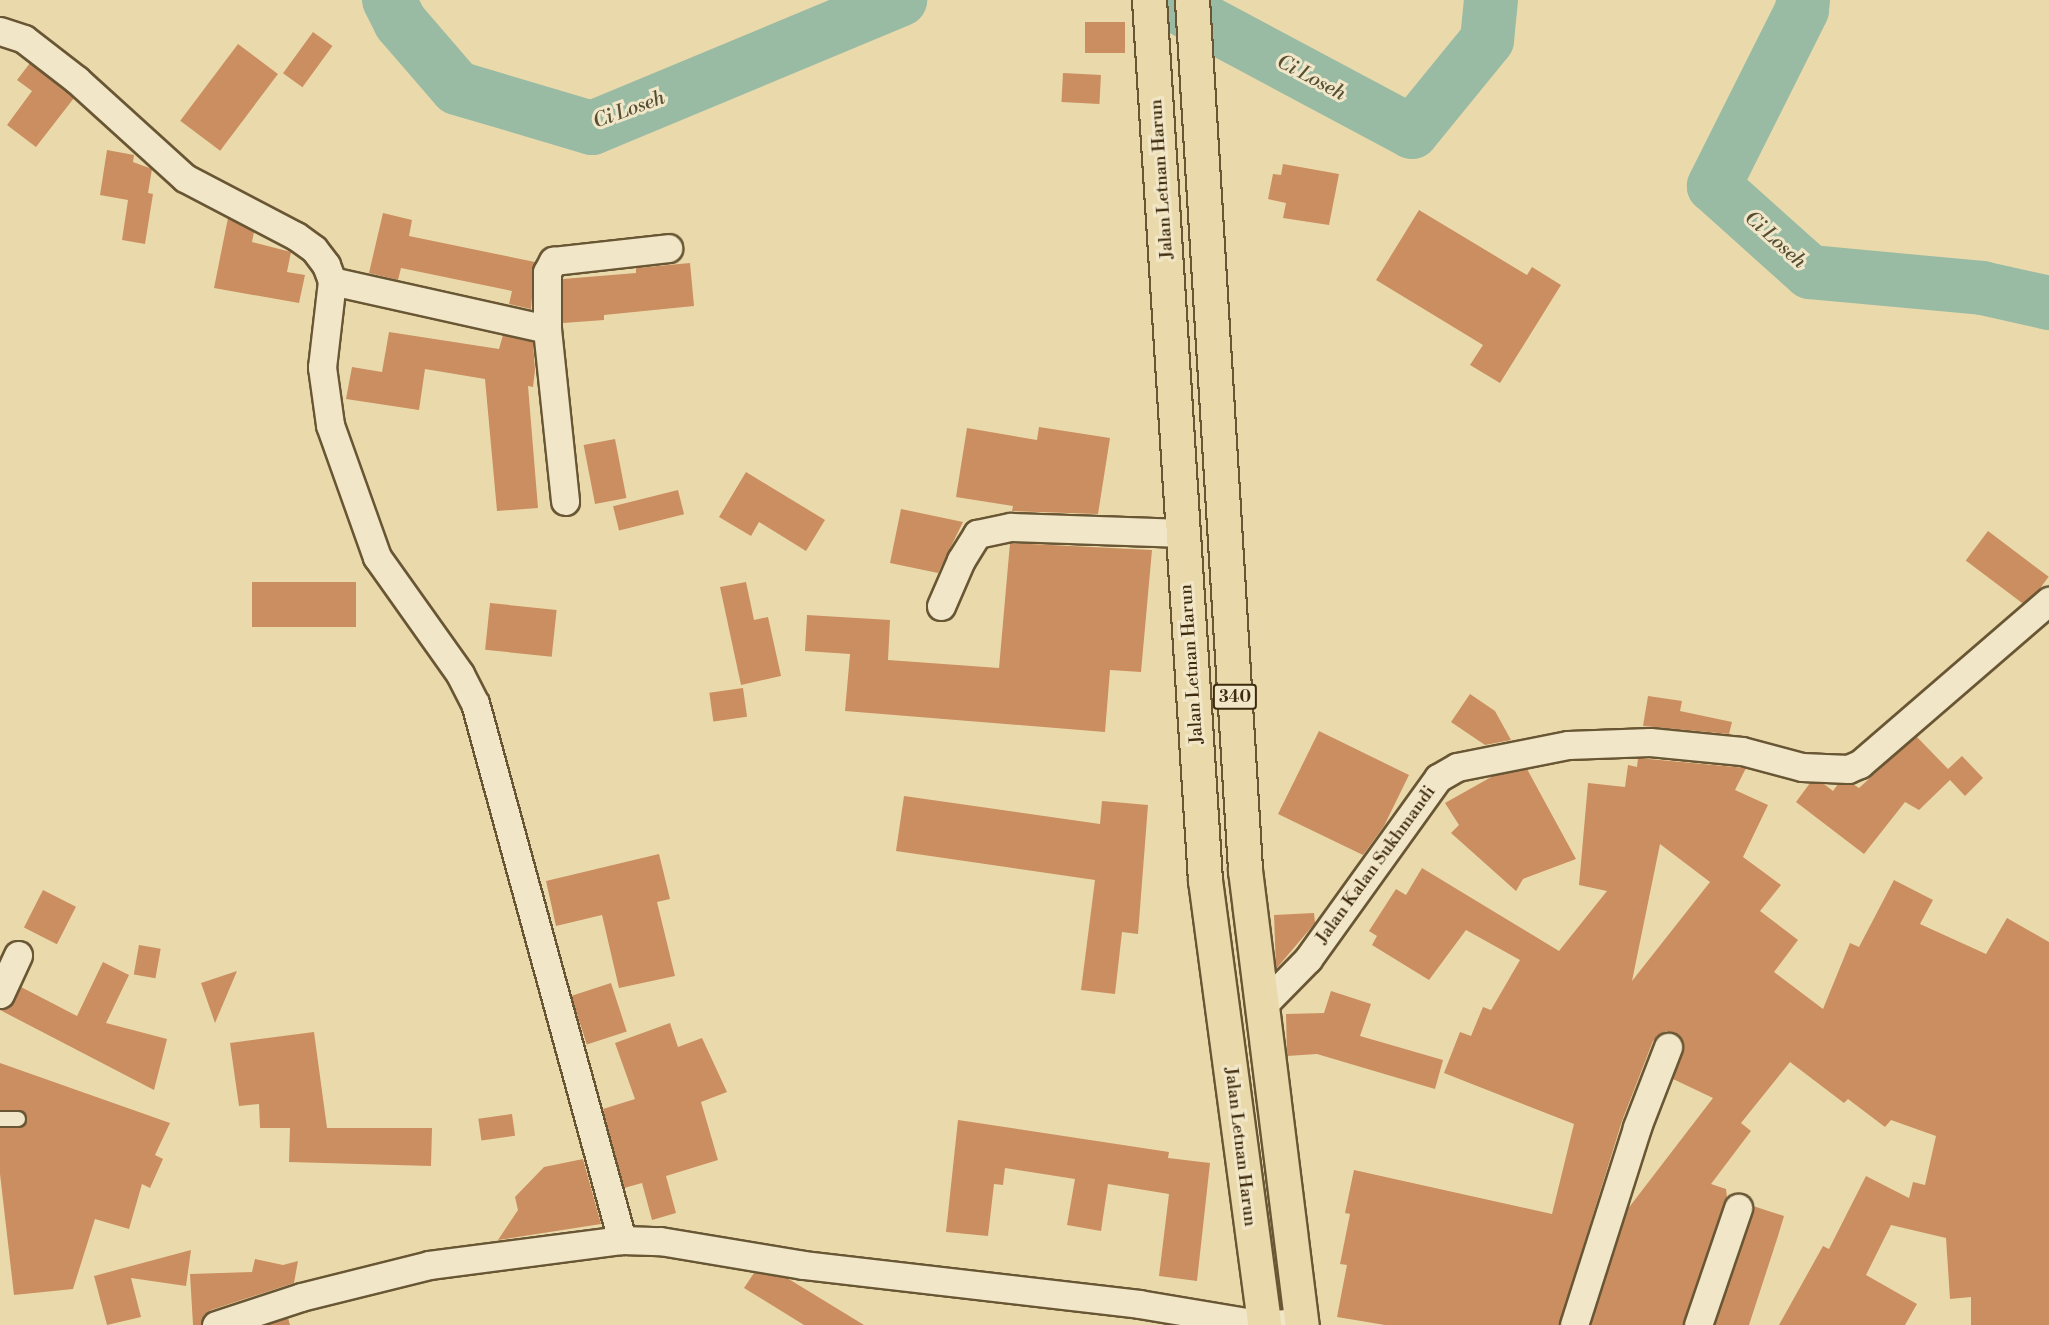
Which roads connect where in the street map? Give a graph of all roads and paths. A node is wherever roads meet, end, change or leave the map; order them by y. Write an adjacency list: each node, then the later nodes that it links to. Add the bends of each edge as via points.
1 (1149, 0): 8 (main road, Jalan Letnan Harun / 340)
2 (1192, 0): 13 (main road, 340, via 1245,870)
3 (0, 30): 5 (street, via 24,39 68,73 185,178 314,249)
4 (668, 248): 6 (street, via 553,261 547,272)
5 (333, 281): 6 (street); 18 (street, via 322,367 330,425 377,557 460,674 475,703)
6 (547, 329): 7 (street)
7 (565, 501)
8 (1184, 533): 10 (street, via 1011,527 977,534); 21 (main road, Jalan Letnan Harun / 340, via 1205,880)
9 (2049, 601): 13 (street, Jalan Kalan Sukhmandi, via 1860,764 1848,769 1802,767 1742,751 1650,742 1568,745 1457,767 1438,778 1308,959)
10 (941, 606)
11 (18, 955): 12 (street)
12 (0, 994)
13 (1262, 1006): 19 (main road, 340)
14 (1668, 1047): 22 (street, via 1637,1127)
15 (0, 1119): 16 (lane)
16 (18, 1119)
17 (1738, 1208): 23 (street)
18 (622, 1240): 20 (street, via 429,1265 301,1297); 21 (street, via 660,1240 803,1265 1139,1304)
19 (1302, 1324): 21 (street)
20 (216, 1325)
21 (1264, 1325)
22 (1574, 1325)
23 (1698, 1325)

